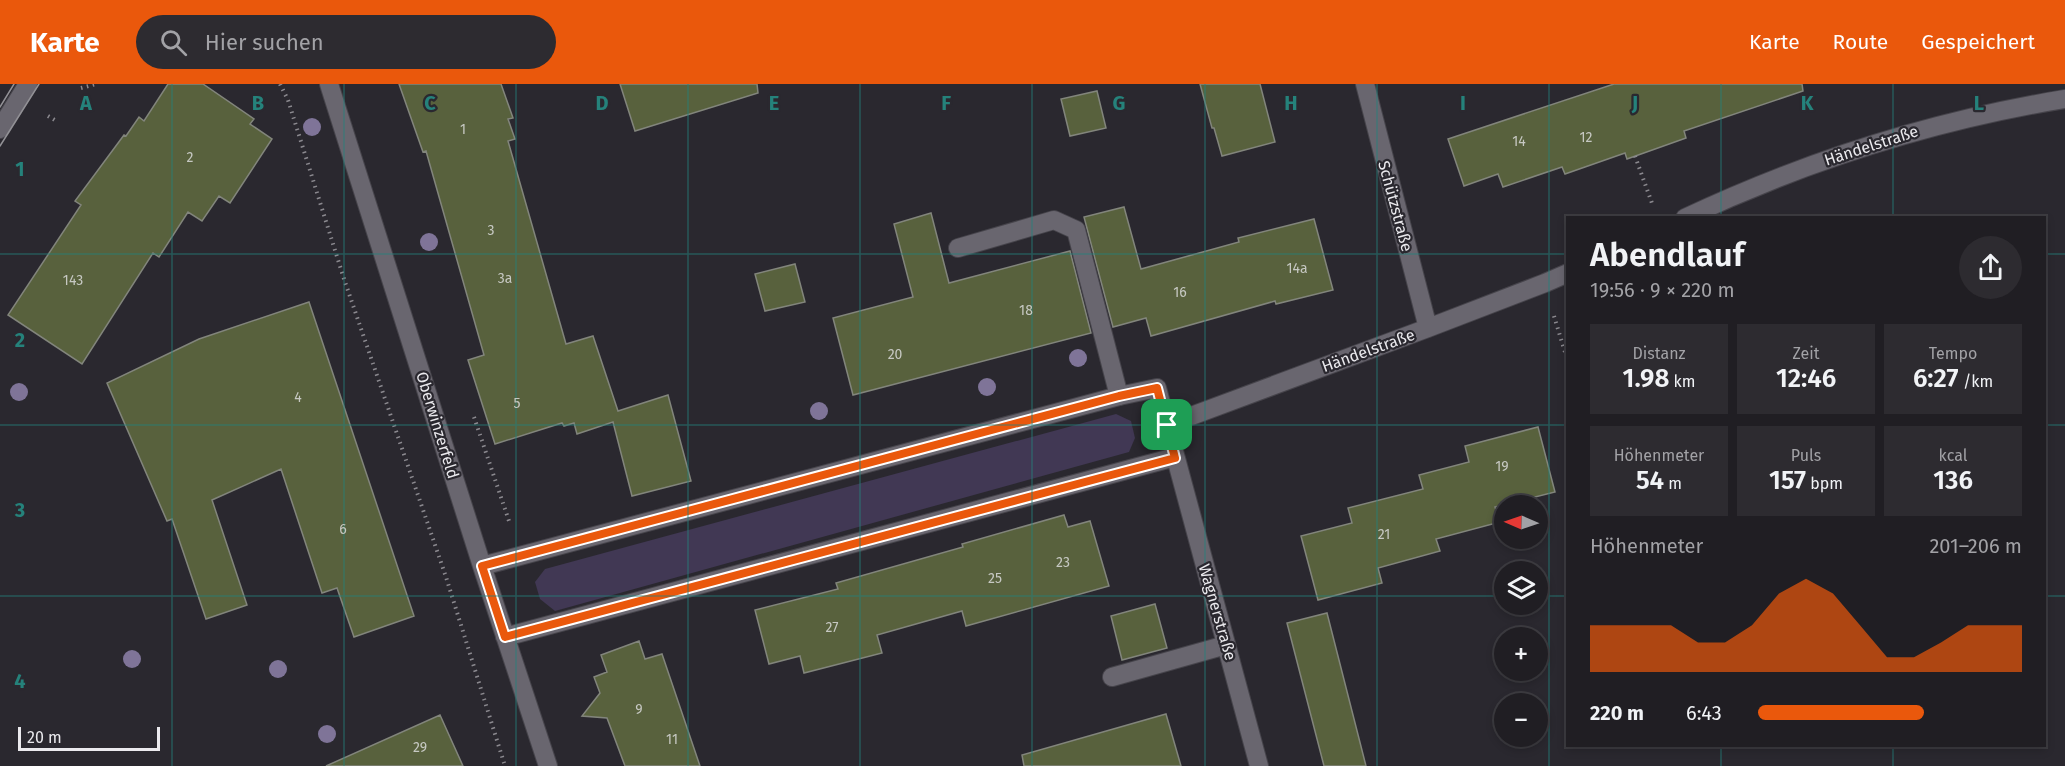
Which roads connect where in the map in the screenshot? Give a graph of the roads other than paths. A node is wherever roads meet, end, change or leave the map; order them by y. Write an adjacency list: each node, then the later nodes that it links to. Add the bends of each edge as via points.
1 (28, 84): 5 (street)
2 (329, 84): 13 (street, Oberwinzerfeld)
3 (1365, 84): 9 (street, Schützstraße)
4 (2065, 99): 6 (street, Händelstraße, via 1928,127 1847,152 1774,177)
5 (0, 129)
6 (1689, 216)
7 (958, 248): 10 (street, via 1054,220 1076,230)
8 (1566, 274): 9 (street, Händelstraße)
9 (1428, 328): 11 (street, Händelstraße)
10 (1119, 396): 11 (street, via 1157,388); 13 (street)
11 (1167, 425): 12 (street)
12 (1175, 458): 14 (street); 15 (street, Wagnerstraße)
13 (482, 566): 14 (street, Oberwinzerfeld)
14 (505, 637): 17 (street, Oberwinzerfeld)
15 (1226, 645): 16 (street); 18 (street, Wagnerstraße)
16 (1112, 677)
17 (548, 766)
18 (1259, 766)

